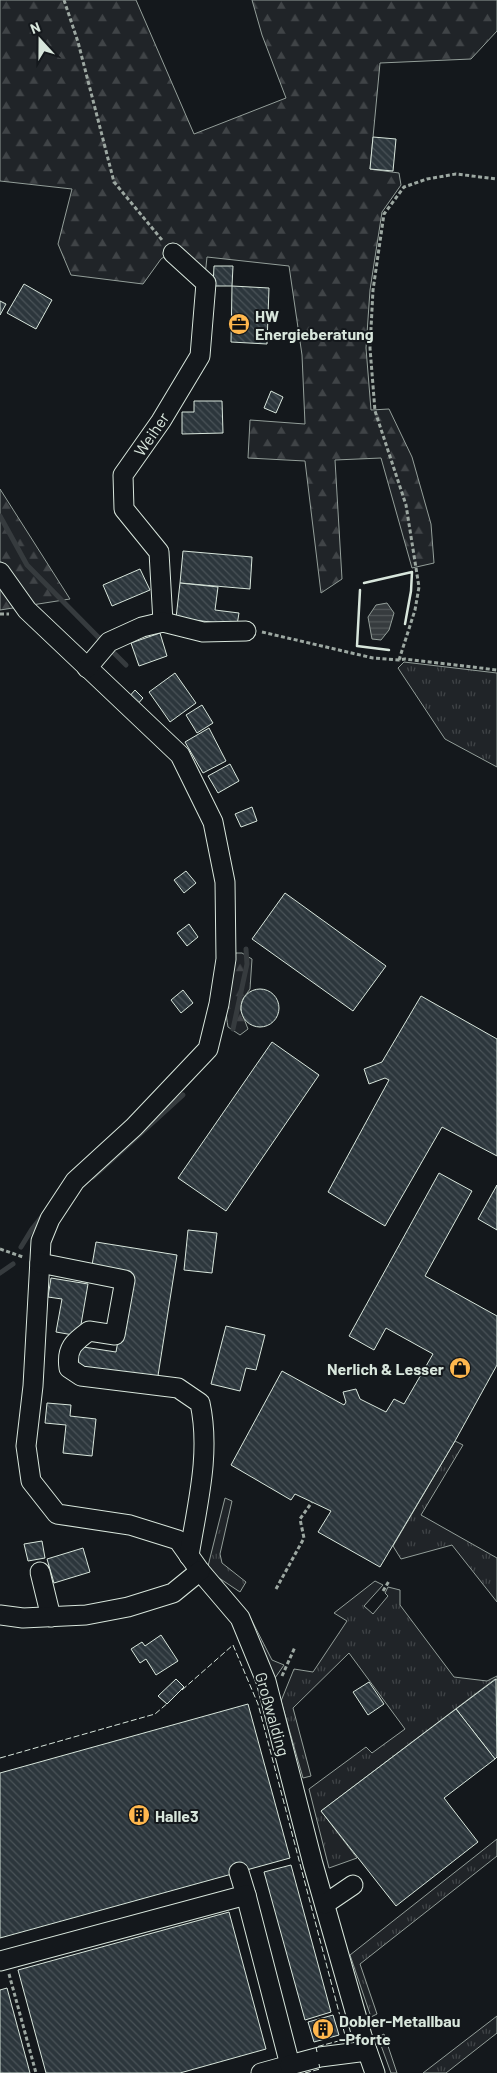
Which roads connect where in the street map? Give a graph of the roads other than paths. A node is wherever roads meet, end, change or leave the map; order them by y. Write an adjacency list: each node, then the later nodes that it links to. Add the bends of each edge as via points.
1 (173, 253): 3 (street, Weiher, via 206,283 200,356 161,421 123,475 124,509 159,552)
2 (0, 572): 5 (street, via 27,610)
3 (163, 622): 4 (street, via 203,632); 5 (street, via 142,627 104,648)
4 (246, 632)
5 (87, 668): 6 (street, Großwalding, via 180,755 213,822 225,882 226,959 220,1004 208,1049 134,1127 75,1180 50,1219 41,1241)
6 (40, 1263): 7 (street, Großwalding, via 26,1446 31,1481 57,1514 130,1526 178,1540); 7 (street, via 125,1280 115,1335 89,1331 74,1342 67,1356 68,1368 81,1376 178,1388 200,1403 205,1425 202,1482)
7 (189, 1556): 8 (street, Großwalding)
8 (200, 1571): 11 (street, via 173,1593 128,1607 86,1616); 15 (street, Großwalding, via 240,1618 266,1681)
9 (40, 1572): 11 (street)
10 (0, 1615): 11 (street)
11 (51, 1617)
12 (239, 1872): 14 (street)
13 (353, 1885): 15 (street)
14 (246, 1895): 16 (street); 18 (street)
15 (325, 1904): 17 (street, Großwalding)
16 (0, 1960)
17 (367, 2051): 18 (street, via 320,2057); 20 (street, Großwalding)
18 (290, 2065): 19 (street)
19 (261, 2073)
20 (375, 2073)

